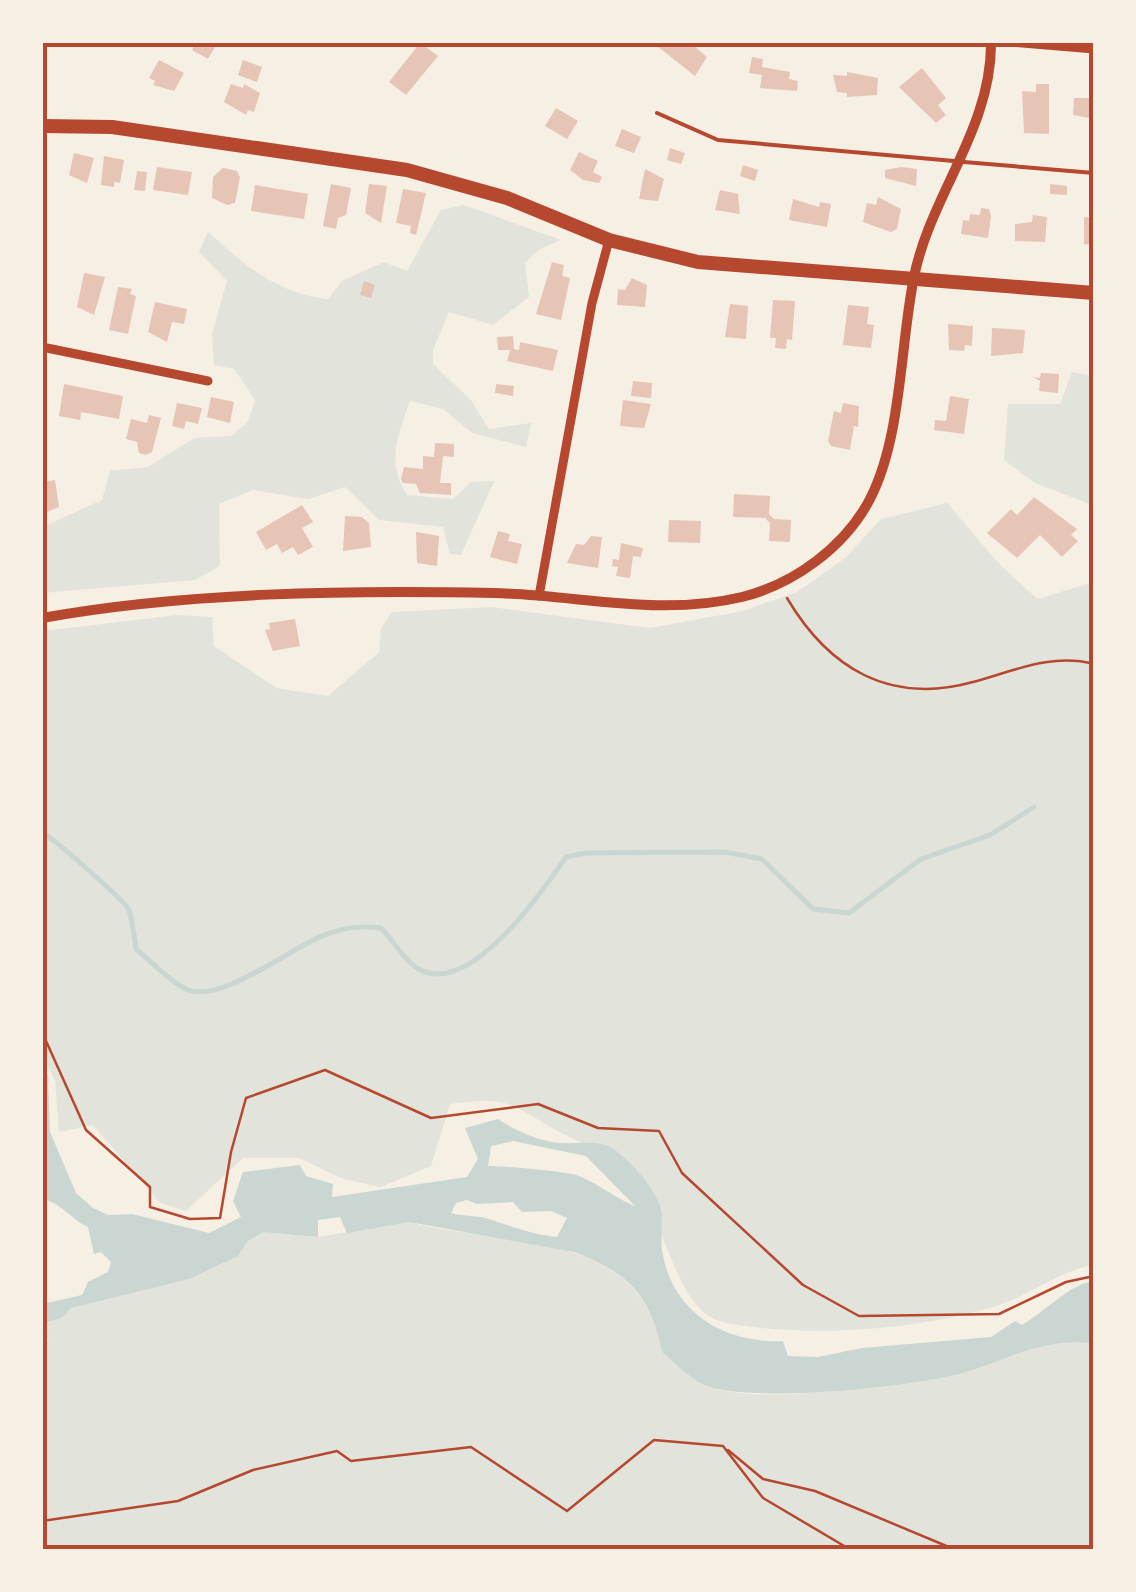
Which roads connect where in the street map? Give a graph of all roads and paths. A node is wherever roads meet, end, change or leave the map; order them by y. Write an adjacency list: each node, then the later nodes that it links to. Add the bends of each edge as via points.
1 (991, 42): 6 (street, via 983,102)
2 (1010, 42): 3 (street)
3 (1094, 48)
4 (657, 112): 6 (lane, via 718,140)
5 (42, 126): 8 (highway, via 112,127 407,170 508,198)
6 (960, 161): 7 (lane); 9 (street)
7 (1094, 173)
8 (609, 240): 9 (highway, via 698,262); 14 (street)
9 (913, 279): 10 (highway); 13 (street, via 883,466 870,499 827,553)
10 (1094, 292)
11 (42, 348): 12 (street)
12 (208, 381)
13 (779, 585): 14 (street, via 670,608); 16 (path, via 806,630 847,667 892,687 925,692 1047,660)
14 (539, 596): 15 (street, via 235,599)
15 (42, 618)
16 (1094, 664)
17 (42, 1032): 18 (path, via 86,1130 150,1187 150,1208 190,1220 220,1218 246,1098 324,1070 431,1118 538,1104 598,1128 659,1131 682,1172 802,1286 858,1316 999,1314)
18 (1094, 1276)
19 (723, 1446): 20 (path, via 654,1440 567,1510 472,1447 351,1461 337,1452 253,1470 178,1501); 21 (path, via 763,1498); 22 (path, via 764,1479 815,1490)
20 (42, 1521)
21 (851, 1550)
22 (956, 1550)

